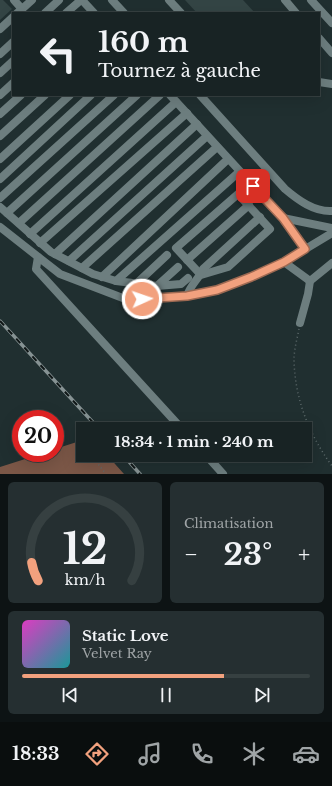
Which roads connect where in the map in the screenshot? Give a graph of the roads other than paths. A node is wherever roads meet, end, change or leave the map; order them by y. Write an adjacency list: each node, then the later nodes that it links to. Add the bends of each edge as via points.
1 (14, 0): 9 (lane)
2 (32, 0): 9 (lane)
3 (59, 0): 10 (lane)
4 (81, 0): 11 (lane); 12 (lane)
5 (112, 0): 13 (lane)
6 (169, 0): 14 (lane)
7 (284, 0): 15 (lane)
8 (311, 0): 17 (lane)
9 (20, 11)
10 (46, 12)
11 (67, 12)
12 (92, 12)
13 (123, 12)
14 (180, 12)
15 (295, 12)
16 (12, 18): 18 (lane)
17 (332, 23)
18 (0, 29)
19 (320, 39): 21 (lane)
20 (12, 43): 22 (lane)
21 (332, 53)
22 (0, 54)
23 (12, 62): 24 (lane)
24 (0, 73)
25 (320, 82): 27 (lane)
26 (12, 84): 28 (lane)
27 (332, 84)
28 (0, 95)
29 (20, 96): 40 (lane)
30 (44, 96): 42 (lane)
31 (69, 96): 45 (lane)
32 (90, 96): 48 (lane)
33 (113, 96): 49 (lane)
34 (136, 96): 53 (lane)
35 (159, 96): 56 (lane)
36 (171, 96): 38 (lane)
37 (201, 96): 52 (lane, via 297,200 314,208)
38 (176, 102): 39 (lane); 59 (lane)
39 (187, 113): 41 (lane); 61 (lane)
40 (0, 114)
41 (196, 124): 43 (lane); 63 (lane)
42 (0, 136)
43 (207, 136): 44 (lane); 67 (lane)
44 (217, 147): 46 (lane); 71 (lane)
45 (0, 159)
46 (228, 159): 47 (lane); 73 (lane)
47 (239, 172): 55 (lane); 75 (lane)
48 (0, 179)
49 (0, 198)
50 (249, 205): 54 (lane); 66 (lane); 66 (lane, via 238,194 176,248)
51 (0, 207): 53 (lane)
52 (332, 210)
53 (7, 213): 56 (lane)
54 (260, 217): 72 (lane, via 203,269); 72 (lane, via 270,229 228,267)
55 (283, 218): 58 (lane); 62 (lane)
56 (18, 224): 59 (lane)
57 (0, 227): 65 (lane)
58 (332, 228)
59 (30, 234): 61 (lane)
60 (332, 234): 62 (lane)
61 (40, 243): 63 (lane)
62 (305, 249): 68 (lane)
63 (55, 254): 67 (lane)
64 (167, 255): 77 (lane)
65 (38, 257): 79 (lane, via 60,274 128,300); 81 (lane, via 36,269)
66 (187, 260): 72 (lane)
67 (69, 261): 71 (lane)
68 (284, 262): 76 (lane); 79 (lane, via 217,290)
69 (332, 263): 76 (lane)
70 (178, 267): 78 (lane)
71 (82, 268): 73 (lane)
72 (201, 274): 79 (lane, via 189,289)
73 (102, 277): 75 (lane)
74 (188, 278): 78 (lane, via 181,284)
75 (116, 281): 77 (lane)
76 (310, 281): 80 (lane)
77 (136, 284): 78 (lane)
78 (157, 286)
79 (187, 296)
80 (300, 323)
81 (176, 422)
82 (212, 462): 83 (lane)
83 (223, 474)

